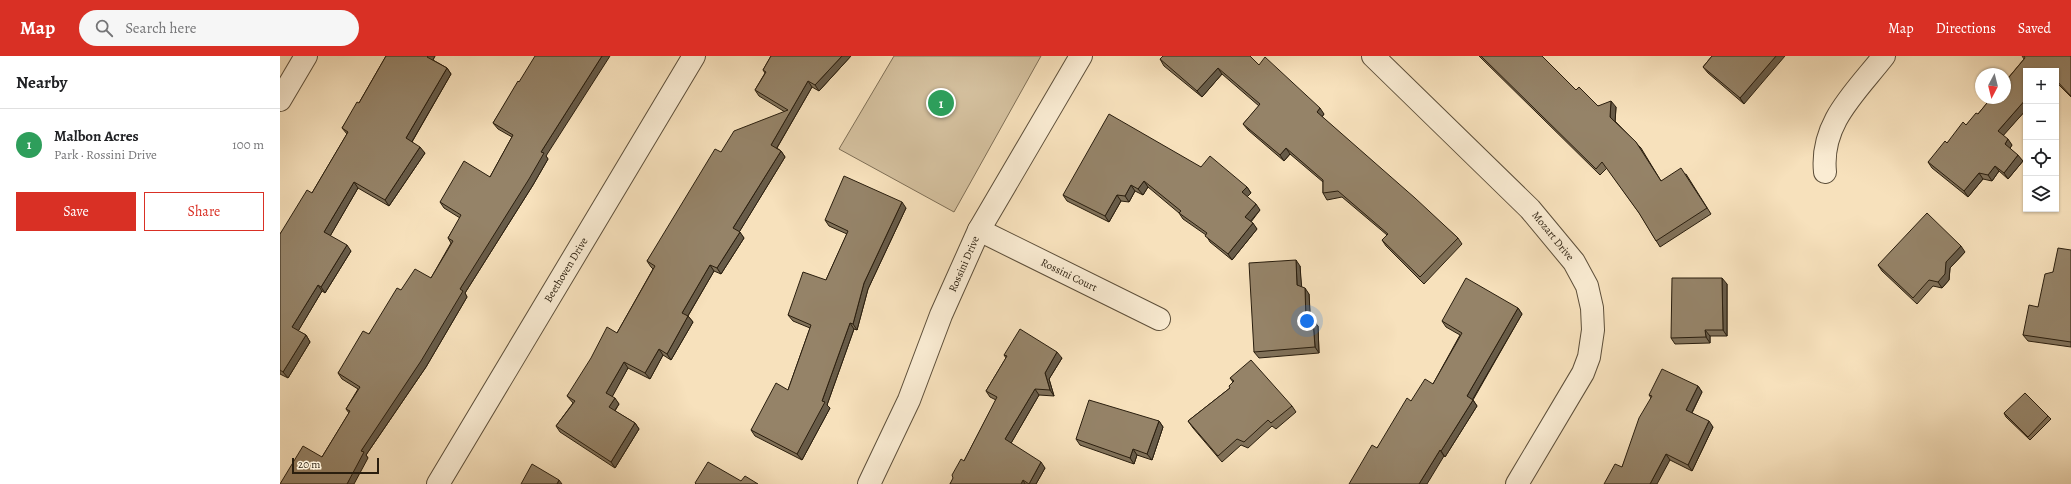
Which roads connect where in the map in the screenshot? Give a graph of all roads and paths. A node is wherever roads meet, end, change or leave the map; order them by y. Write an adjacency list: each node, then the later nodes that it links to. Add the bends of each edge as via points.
1 (306, 56): 6 (street)
2 (694, 56): 10 (street, Beethoven Drive)
3 (1081, 56): 8 (street, Rossini Drive)
4 (1373, 56): 12 (street, Mozart Drive, via 1530,208 1574,262 1587,286 1594,330 1589,357 1583,373)
5 (1884, 56): 7 (street, via 1836,116 1827,139)
6 (280, 100)
7 (1825, 172)
8 (979, 230): 9 (street, Rossini Court); 11 (street, Rossini Drive, via 941,315 910,400)
9 (1159, 319)
10 (438, 484)
11 (869, 484)
12 (1518, 484)

